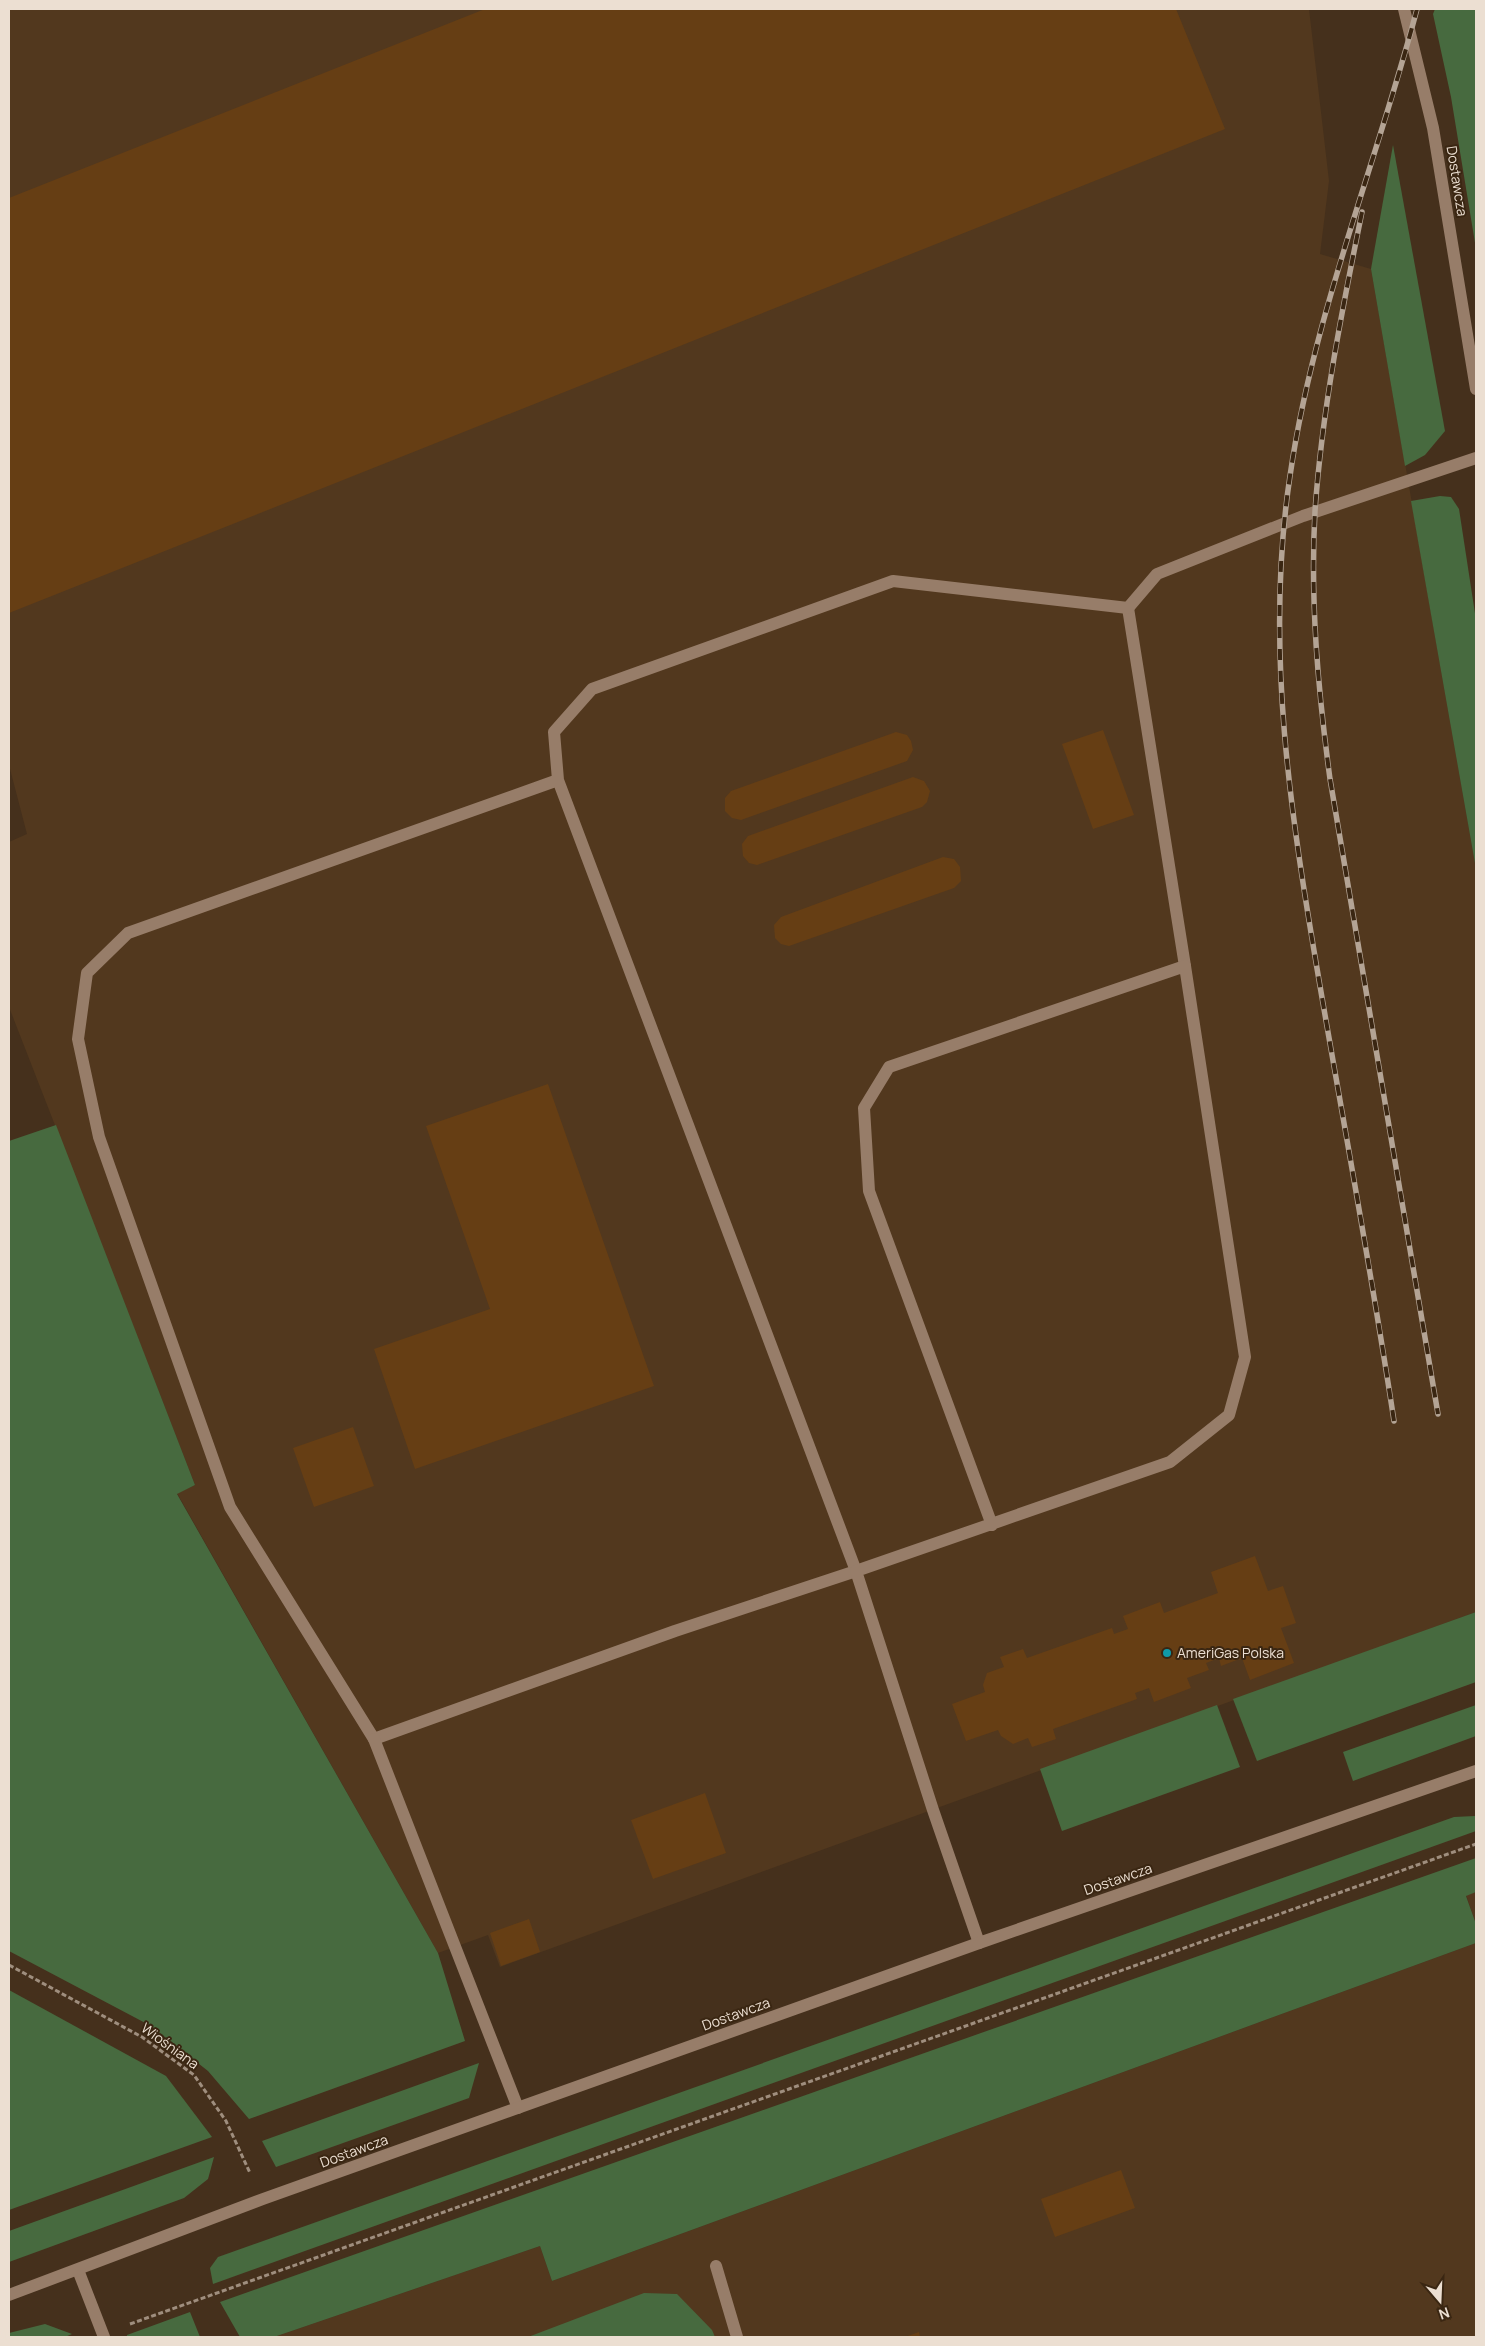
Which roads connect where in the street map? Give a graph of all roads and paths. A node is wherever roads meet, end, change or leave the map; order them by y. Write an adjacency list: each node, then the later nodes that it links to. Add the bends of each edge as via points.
1 (1404, 9): 2 (street, Dostawcza, via 1433,128)
2 (1476, 389)
3 (1476, 458): 4 (street, via 1303,516 1157,574)
4 (1128, 608): 5 (street, via 893,581 592,689 554,732); 6 (street)
5 (558, 780): 8 (street); 9 (street, via 128,933 87,973 78,1039 99,1137 230,1507)
6 (1184, 966): 7 (street, via 1245,1357 1229,1415 1170,1462); 7 (street, via 889,1067 864,1108 869,1191)
7 (992, 1525): 8 (street)
8 (856, 1571): 9 (street, via 676,1631); 12 (street)
9 (374, 1740): 14 (street)
10 (1476, 1771): 12 (street, Dostawcza)
11 (1476, 1844): 19 (path)
12 (979, 1943): 14 (street, Dostawcza)
13 (9, 1965): 15 (path, Wiośniana, via 142,2037 194,2075 226,2121)
14 (518, 2108): 15 (street, Dostawcza)
15 (263, 2200): 17 (street, Dostawcza)
16 (716, 2266): 20 (street)
17 (78, 2270): 18 (street, Dostawcza); 19 (street)
18 (9, 2295)
19 (103, 2336)
20 (737, 2337)

